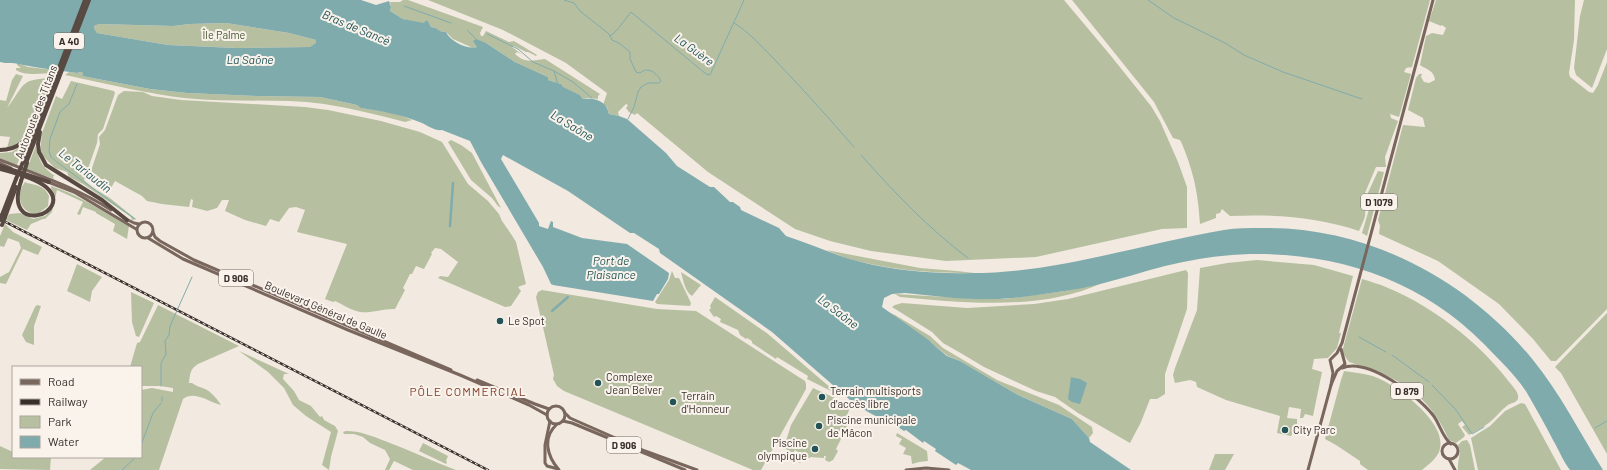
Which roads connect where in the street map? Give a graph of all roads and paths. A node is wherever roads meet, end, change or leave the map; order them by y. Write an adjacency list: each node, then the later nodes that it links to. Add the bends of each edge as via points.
1 (85, 0): 4 (highway, Autoroute des Titans / A 40)
2 (89, 0): 4 (highway, Autoroute des Titans / A 40)
3 (1432, 0): 22 (main road, D 1079)
4 (55, 82): 5 (highway, Autoroute des Titans / A 40); 6 (highway, Autoroute des Titans / A 40)
5 (46, 110): 9 (highway, Autoroute des Titans / A 40); 16 (highway, via 38,144 43,161 52,170 102,200)
6 (41, 113): 7 (highway, via 24,142 12,149); 9 (highway, Autoroute des Titans / A 40)
7 (0, 150)
8 (0, 160): 16 (main road, via 73,188)
9 (25, 162): 12 (highway, bridge)
10 (0, 164): 13 (highway)
11 (0, 169): 12 (highway, via 46,187 52,199 51,206 42,215 34,216 21,209 17,197)
12 (19, 180): 14 (highway)
13 (49, 182): 18 (main road, via 86,199)
14 (4, 216): 15 (highway, bridge); 19 (highway, bridge)
15 (0, 220)
16 (127, 220): 17 (main road)
17 (139, 224): 18 (main road); 20 (main road, via 149,223)
18 (136, 229): 21 (main road, via 141,237)
19 (0, 231)
20 (153, 232): 21 (main road); 23 (main road, Boulevard Général de Gaulle / D 906, via 160,241 194,260)
21 (148, 238): 23 (main road, Boulevard Général de Gaulle / D 906, via 183,259 348,330)
22 (1342, 342): 24 (main road, D 1079); 25 (main road, D 1079)
23 (411, 354): 30 (main road, D 906); 32 (main road, D 906)
24 (1335, 355): 25 (main road); 26 (main road, via 1330,360)
25 (1343, 358): 27 (main road, D 879, via 1347,363); 28 (main road, via 1345,364)
26 (1332, 367): 28 (main road); 29 (main road)
27 (1357, 367): 28 (main road, D 879, via 1348,366); 36 (main road, D 879, via 1372,370 1389,378 1411,394 1434,416)
28 (1341, 369): 29 (main road)
29 (1331, 385): 49 (main road)
30 (549, 409): 31 (main road, via 559,406); 32 (main road)
31 (565, 413): 33 (main road); 46 (main road, D 906, via 570,418 619,440)
32 (547, 415): 34 (main road)
33 (563, 421): 35 (main road); 45 (main road, D 906)
34 (550, 422): 35 (main road); 41 (main road, via 545,444)
35 (557, 424): 42 (main road, via 552,428 548,440 547,448)
36 (1443, 434): 37 (main road, D 879); 38 (main road, D 879)
37 (1451, 444): 38 (main road); 39 (main road, via 1458,449)
38 (1444, 447): 40 (main road, via 1443,456)
39 (1454, 458): 40 (main road); 50 (main road)
40 (1449, 459): 50 (main road)
41 (546, 461): 42 (main road); 43 (main road, via 546,465)
42 (552, 461): 43 (main road, via 552,465); 44 (main road)
43 (549, 466): 44 (main road)
44 (559, 470)
45 (685, 470)
46 (697, 470)
47 (906, 470): 48 (main road)
48 (949, 470)
49 (1308, 470)
50 (1455, 470)

